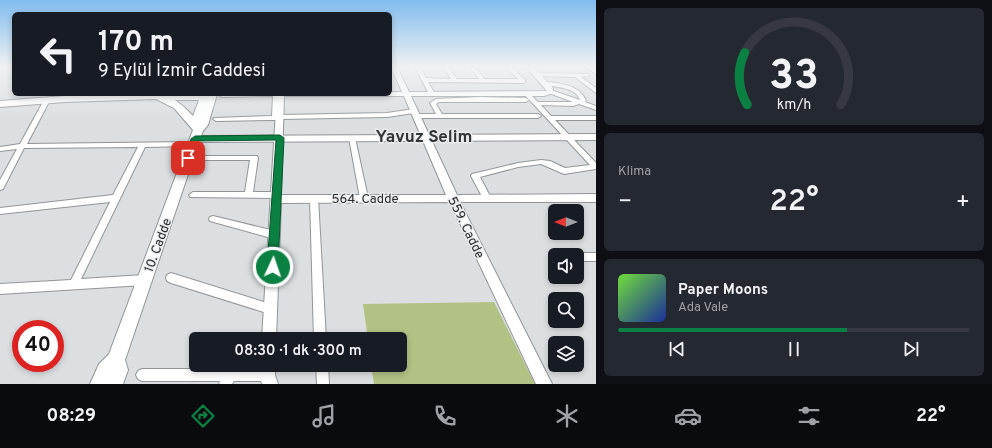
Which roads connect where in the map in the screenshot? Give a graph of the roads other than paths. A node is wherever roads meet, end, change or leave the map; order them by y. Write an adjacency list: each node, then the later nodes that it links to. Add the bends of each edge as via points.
1 (402, 85): 7 (street, 559. Cadde)
2 (427, 85): 8 (street)
3 (548, 85): 5 (street)
4 (554, 85): 18 (street, via 575,91 583,98)
5 (551, 92): 14 (street); 16 (street)
6 (392, 94): 7 (street)
7 (406, 94): 8 (street); 21 (street, 559. Cadde)
8 (432, 94): 14 (street)
9 (95, 96): 15 (main road)
10 (159, 96): 11 (main road); 28 (main road, via 181,108)
11 (212, 96): 28 (main road, 10. Cadde)
12 (276, 96): 27 (street, via 275,118)
13 (281, 96): 24 (street)
14 (527, 97): 22 (street, via 438,100 433,103); 25 (street)
15 (45, 98): 19 (main road); 35 (street)
16 (567, 101): 17 (street); 18 (street)
17 (540, 103)
18 (580, 103): 20 (street)
19 (0, 104)
20 (596, 108)
21 (415, 114): 22 (street); 24 (street, via 402,112 387,115); 33 (street, 559. Cadde)
22 (440, 116): 23 (street)
23 (538, 116)
24 (280, 117): 31 (street)
25 (550, 118): 26 (street); 29 (street)
26 (596, 118)
27 (216, 119)
28 (195, 135): 31 (main road); 34 (street); 55 (main road, 10. Cadde)
29 (568, 137): 30 (main road); 33 (main road); 38 (street)
30 (596, 137)
31 (280, 138): 32 (main road); 42 (street)
32 (352, 138): 33 (main road); 45 (street)
33 (425, 138): 46 (street, 559. Cadde)
34 (142, 145): 35 (street); 43 (street)
35 (22, 146): 36 (street); 39 (street)
36 (0, 149)
37 (204, 158): 41 (street, via 254,158)
38 (595, 164): 47 (street, via 564,171 541,162 475,176)
39 (0, 187)
40 (193, 195): 41 (street)
41 (249, 195): 42 (street)
42 (276, 197): 44 (street, 564. Cadde); 51 (street)
43 (116, 198): 49 (street); 56 (street)
44 (314, 198): 45 (street, 564. Cadde); 60 (street)
45 (364, 198): 46 (street, 564. Cadde)
46 (452, 198): 47 (street, 564. Cadde); 69 (street, 559. Cadde)
47 (486, 198): 48 (street, 564. Cadde)
48 (596, 198)
49 (0, 211)
50 (213, 219): 51 (street)
51 (275, 234): 58 (street)
52 (584, 257): 53 (street)
53 (596, 257)
54 (171, 278): 58 (street)
55 (144, 280): 56 (street); 61 (main road, 10. Cadde)
56 (74, 284): 57 (street)
57 (0, 289)
58 (270, 309): 59 (street)
59 (269, 332)
60 (320, 332)
61 (116, 360): 66 (main road, 10. Cadde, via 105,370); 67 (main road, 10. Cadde, via 119,370)
62 (322, 372): 68 (street)
63 (142, 375): 65 (street)
64 (268, 375): 65 (street)
65 (228, 380)
66 (99, 384)
67 (114, 384)
68 (322, 384)
69 (544, 384)

